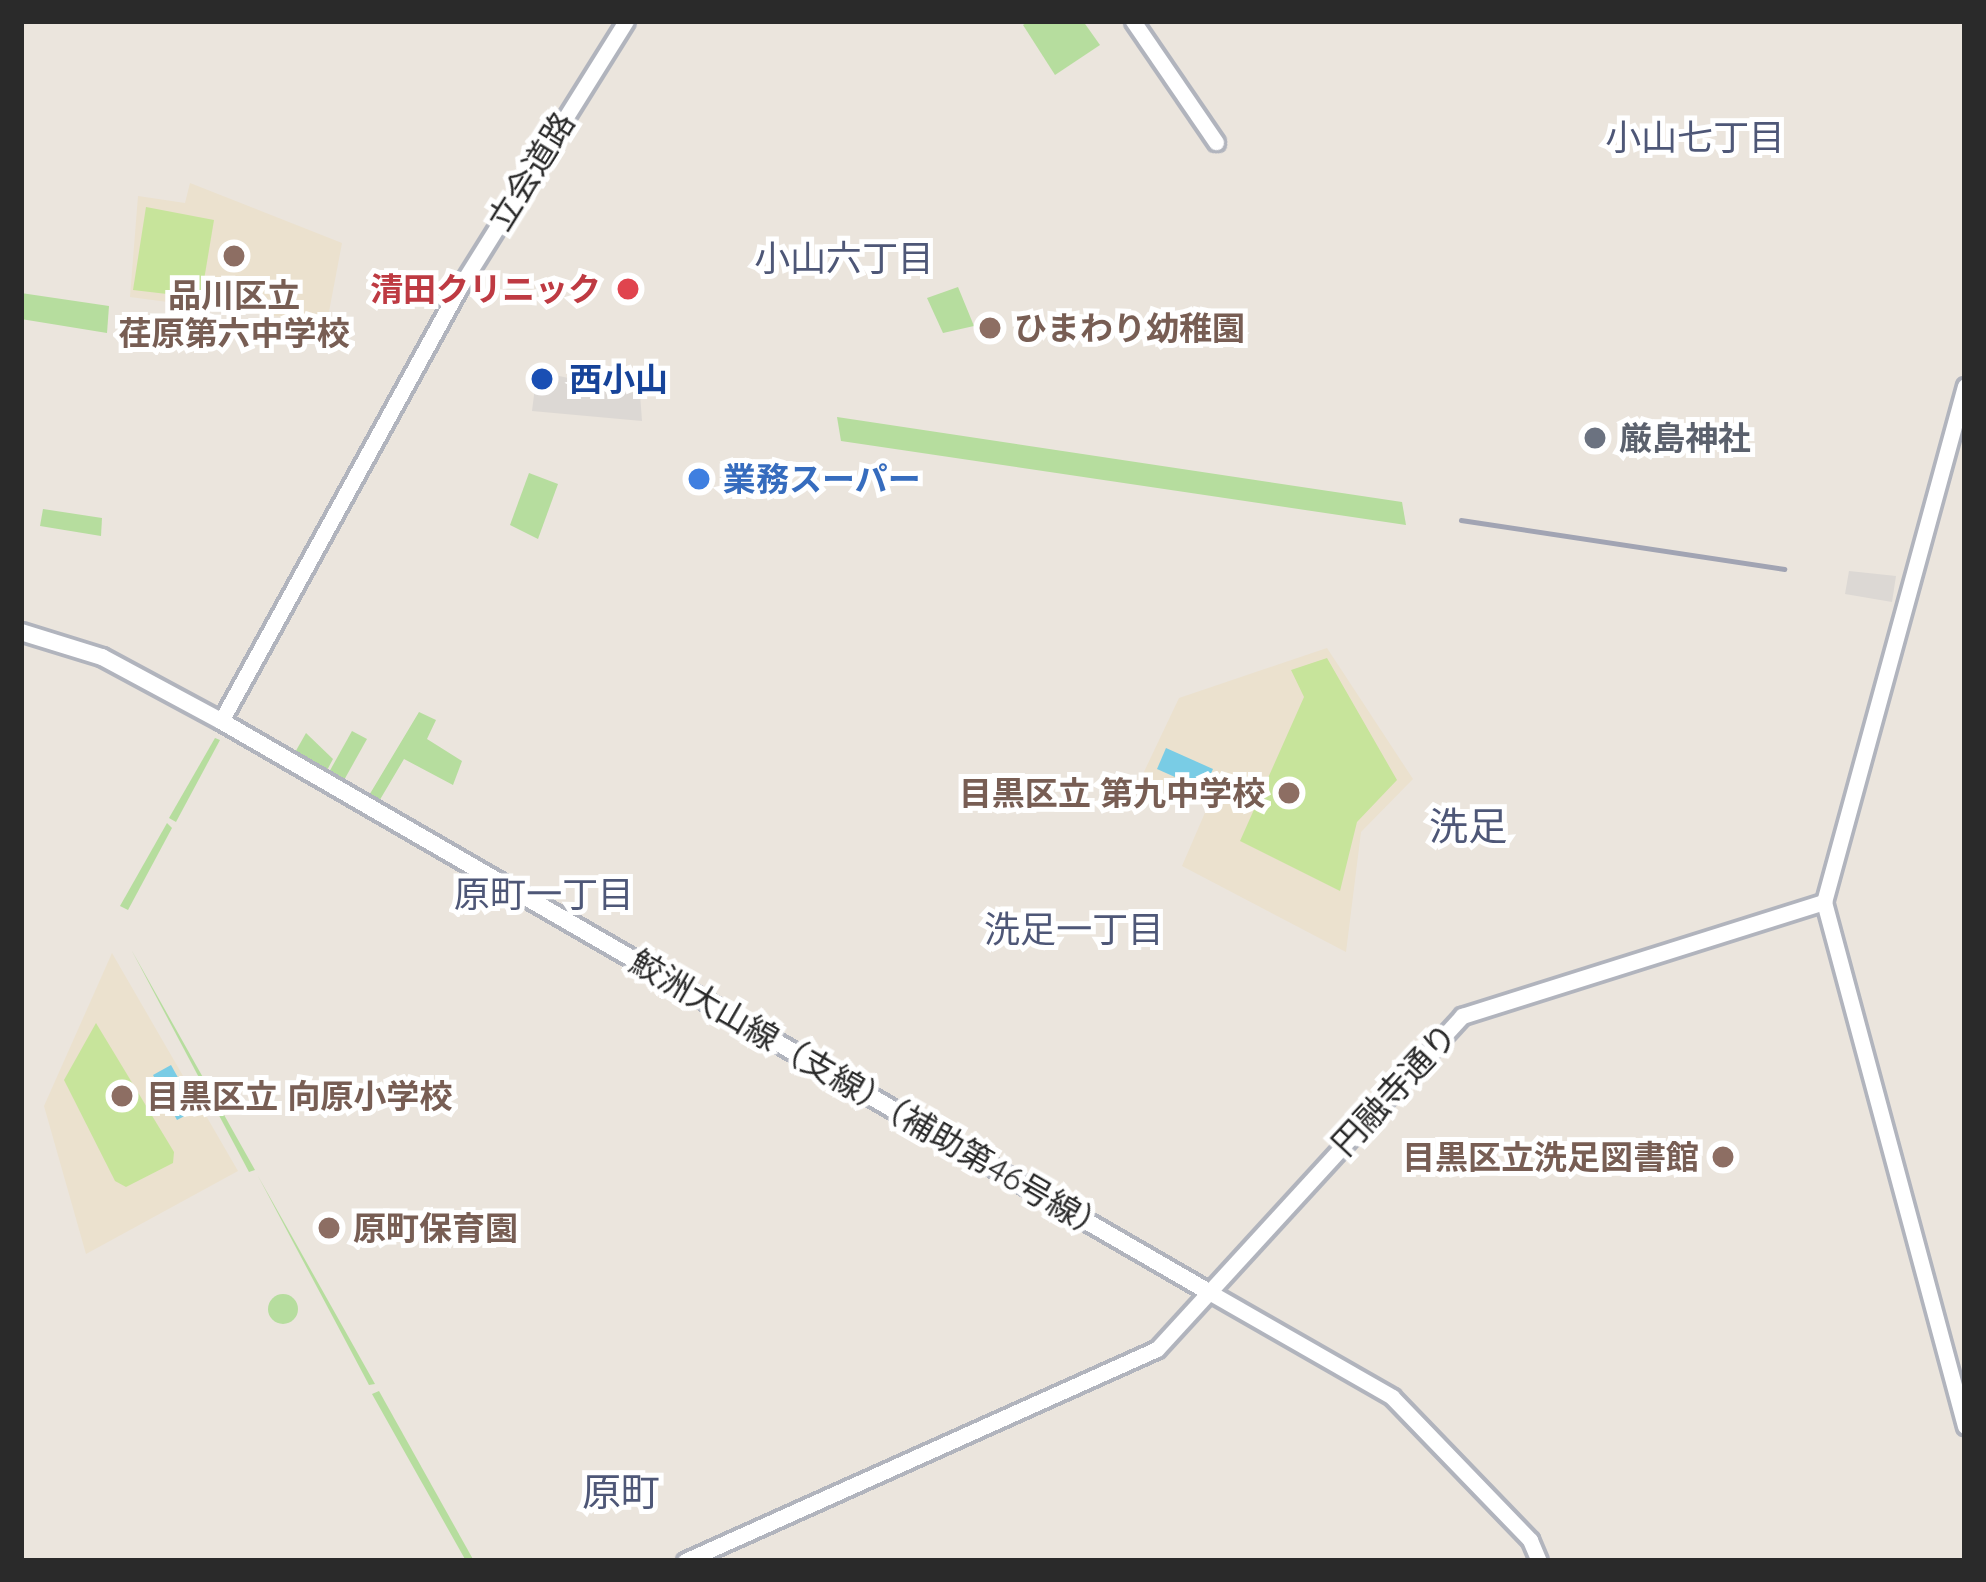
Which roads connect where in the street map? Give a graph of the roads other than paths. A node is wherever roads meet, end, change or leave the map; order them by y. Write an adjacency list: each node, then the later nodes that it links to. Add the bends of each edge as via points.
1 (626, 21): 6 (street, 立会道路, via 406,388)
2 (1132, 21): 3 (street)
3 (1216, 142)
4 (1965, 386): 7 (street)
5 (21, 632): 6 (main road, 鮫洲大山線（支線）（補助第46号線）, via 102,657)
6 (221, 721): 8 (main road, 鮫洲大山線（支線）（補助第46号線）)
7 (1823, 902): 8 (street, 円融寺通り, via 1462,1016); 9 (street)
8 (1209, 1292): 10 (street, 円融寺通り, via 1157,1349); 11 (street, via 1392,1396 1530,1540)
9 (1965, 1426)
10 (685, 1561)
11 (1539, 1561)

